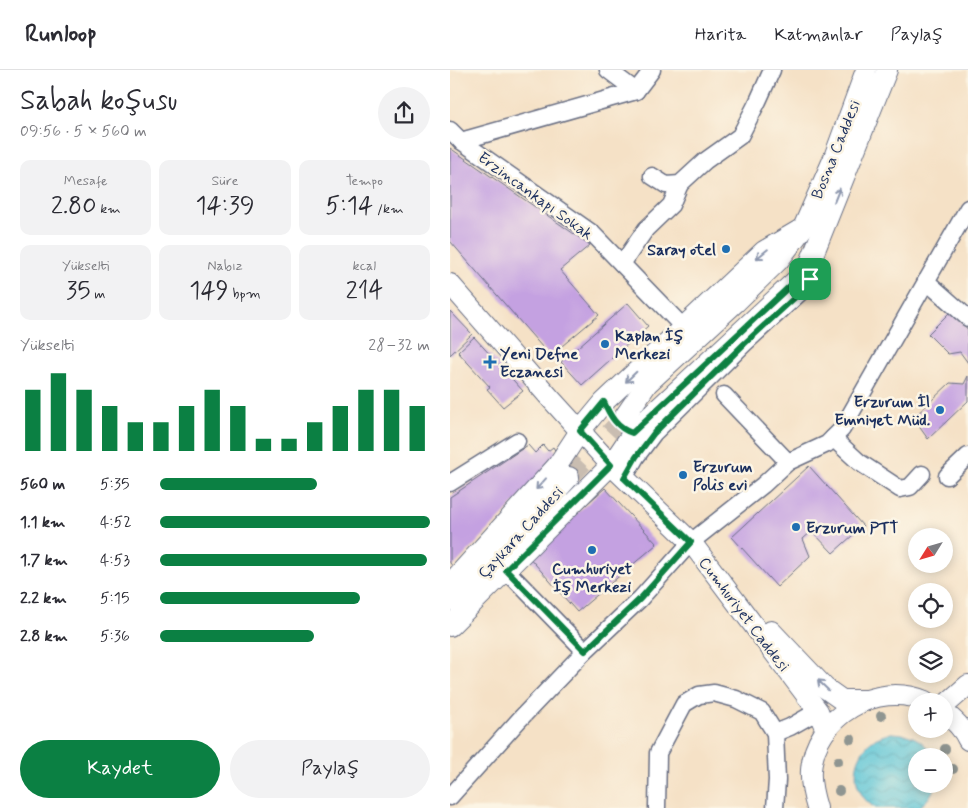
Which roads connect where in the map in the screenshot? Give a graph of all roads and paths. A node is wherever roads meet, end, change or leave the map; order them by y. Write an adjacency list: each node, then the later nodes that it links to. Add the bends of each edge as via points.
1 (608, 70): 6 (street)
2 (652, 70): 6 (street)
3 (772, 70): 9 (street, via 740,136)
4 (866, 70): 11 (main road, Bosna Caddesi, via 833,160)
5 (886, 73): 12 (main road, one-way to 5)
6 (636, 90): 7 (street)
7 (456, 135): 13 (street, Erzincankapı Sokak, via 592,233)
8 (652, 176): 9 (street, via 666,184)
9 (680, 184): 13 (street, via 671,205 646,229)
10 (968, 208): 15 (street)
11 (803, 228): 12 (main road, Bosna Caddesi, via 779,260 647,384 623,419 655,396); 18 (main road, one-way to 18, via 764,251)
12 (820, 241): 14 (main road)
13 (622, 264): 18 (street, Erzincankapı Sokak)
14 (807, 270): 22 (main road); 28 (street, via 810,279 804,289 744,344 654,433 636,457)
15 (926, 281): 17 (street); 23 (street, via 842,429)
16 (450, 284): 21 (main road, Cumhuriyet Caddesi)
17 (968, 318)
18 (683, 327): 20 (main road, one-way to 20)
19 (724, 395): 26 (street)
20 (604, 402): 21 (main road); 22 (main road, via 610,416 625,431)
21 (580, 431): 27 (main road); 28 (main road, Cumhuriyet Caddesi)
22 (634, 431): 28 (main road)
23 (833, 438): 26 (street); 29 (street, via 859,462 900,489 910,487)
24 (517, 441): 31 (street)
25 (968, 456): 30 (street)
26 (788, 462): 33 (street)
27 (564, 470): 32 (main road, via 574,465); 35 (main road, one-way to 35); 36 (main road, Çaykara Caddesi)
28 (618, 471): 32 (main road); 33 (main road, Cumhuriyet Caddesi)
29 (922, 474)
30 (947, 476)
31 (450, 483)
32 (591, 486): 34 (main road)
33 (691, 542): 38 (street, via 640,599); 42 (main road, one-way to 33, via 842,700 825,688); 43 (main road, Cumhuriyet Caddesi)
34 (506, 570): 37 (main road); 38 (street)
35 (450, 584)
36 (450, 609)
37 (450, 626)
38 (585, 651): 48 (street)
39 (968, 685): 41 (main road)
40 (908, 697): 42 (main road, via 885,695)
41 (953, 698)
42 (866, 700): 45 (main road, via 844,712)
43 (818, 712): 45 (main road, Cumhuriyet Caddesi); 46 (street)
44 (953, 719): 47 (main road)
45 (826, 730): 53 (main road, via 816,748 811,769)
46 (775, 733): 51 (street, via 762,712 736,699 714,693 699,695 684,704 658,753); 52 (street)
47 (967, 735)
48 (450, 797)
49 (450, 801): 50 (street)
50 (462, 808)
51 (657, 808)
52 (775, 808)
53 (816, 808)

